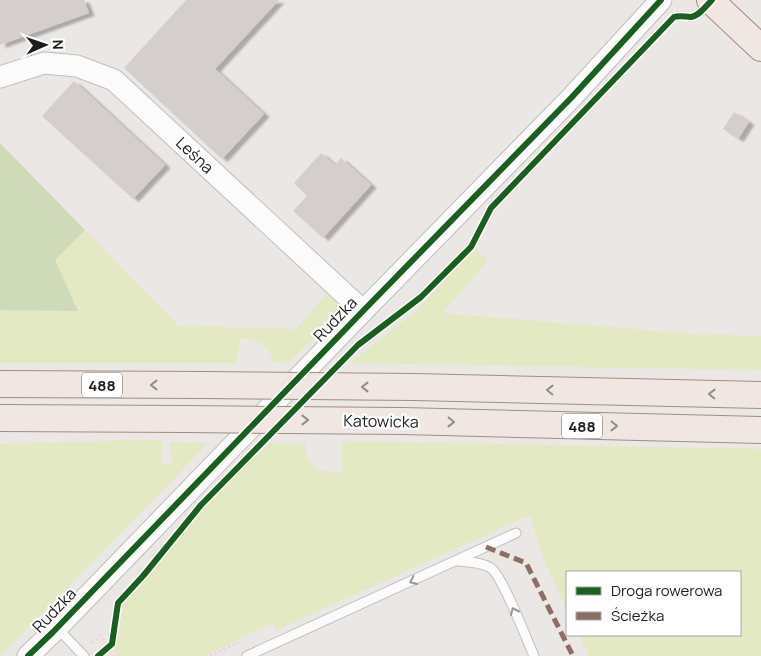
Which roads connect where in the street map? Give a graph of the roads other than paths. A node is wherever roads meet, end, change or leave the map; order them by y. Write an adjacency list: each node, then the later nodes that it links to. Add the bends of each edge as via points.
1 (661, 0): 5 (street, Rudzka, via 572,98)
2 (710, 0): 3 (main road)
3 (761, 48)
4 (0, 77): 5 (street, Leśna, via 44,63 77,66 114,80)
5 (363, 311): 14 (street, Rudzka)
6 (0, 384): 7 (main road, Katowicka / 488, one-way to 6, bridge, via 414,387)
7 (761, 395)
8 (0, 418): 9 (main road, Katowicka / 488)
9 (102, 419): 10 (main road); 11 (main road, Katowicka / 488, one-way to 11, bridge, via 403,421)
10 (0, 429)
11 (761, 430)
12 (516, 533): 13 (lane)
13 (458, 561): 17 (lane, one-way to 17); 18 (lane, one-way to 13, via 503,586 491,568)
14 (57, 628): 15 (lane); 16 (street, Rudzka)
15 (83, 655)
16 (28, 656)
17 (247, 656)
18 (534, 656)

